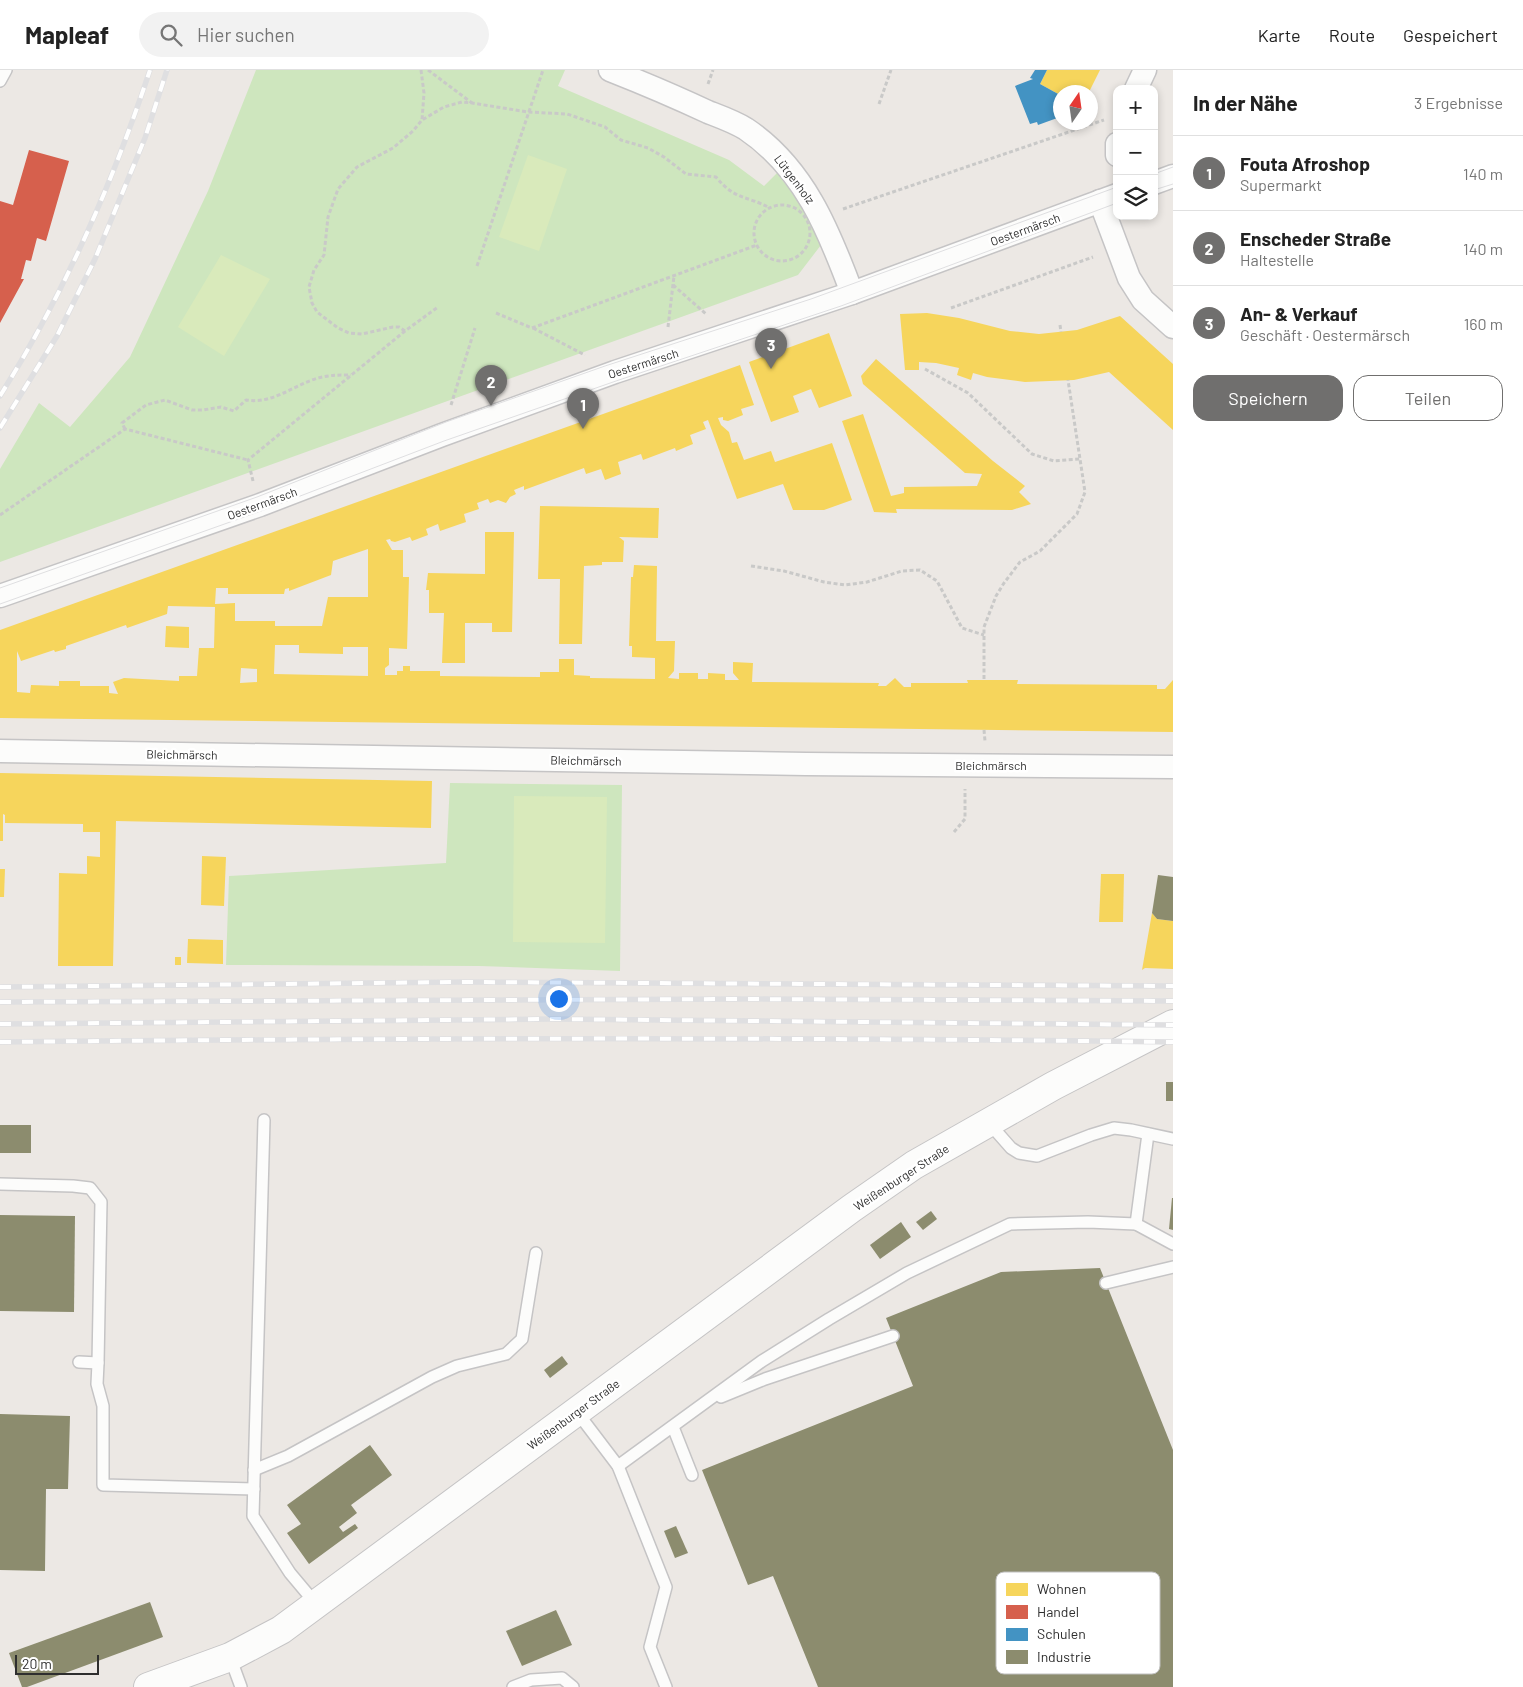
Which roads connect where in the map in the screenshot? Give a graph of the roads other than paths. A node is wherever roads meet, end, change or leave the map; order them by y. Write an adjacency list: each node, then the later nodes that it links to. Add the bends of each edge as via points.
1 (6, 70): 4 (lane)
2 (610, 70): 9 (street, Lütgenholz, via 746,128 778,154 821,217)
3 (1145, 70): 5 (street)
4 (0, 81)
5 (1138, 85)
6 (1173, 176): 7 (street)
7 (1158, 182)
8 (1109, 198): 9 (street, Oestermärsch); 10 (street, via 1118,248 1129,278 1143,300)
9 (852, 294): 11 (street, Oestermärsch, via 615,372 260,505)
10 (1173, 327)
11 (0, 596)
12 (0, 751): 13 (street, Bleichmärsch)
13 (1173, 767)
14 (1173, 1024): 16 (street, Weißenburger Straße)
15 (264, 1120): 32 (lane)
16 (989, 1123): 17 (lane, via 1011,1148 1037,1156 1114,1128); 29 (street, Weißenburger Straße, via 914,1165 852,1208)
17 (1148, 1134): 18 (lane); 20 (lane)
18 (1173, 1139)
19 (0, 1184): 27 (lane, via 90,1188 101,1202)
20 (1136, 1224): 21 (lane); 28 (lane, via 1010,1224 907,1273 762,1361)
21 (1173, 1244)
22 (536, 1253): 32 (lane, via 522,1339 506,1354 458,1366 432,1377 288,1456)
23 (1173, 1267): 24 (lane)
24 (1106, 1283)
25 (893, 1336): 28 (lane, via 765,1379)
26 (79, 1362): 27 (lane)
27 (98, 1363): 34 (lane, via 97,1384 103,1406 103,1486)
28 (706, 1403): 30 (lane)
29 (577, 1412): 31 (lane); 35 (street, Weißenburger Straße)
30 (672, 1426): 31 (lane); 33 (lane)
31 (618, 1466): 41 (lane, via 666,1587 650,1647)
32 (254, 1470): 34 (lane)
33 (692, 1475)
34 (254, 1489): 35 (lane, via 253,1516 290,1573)
35 (316, 1604): 36 (street, Weißenburger Straße, via 281,1630)
36 (230, 1657): 37 (street, Weißenburger Straße); 38 (lane)
37 (148, 1687)
38 (241, 1687)
39 (513, 1687): 40 (lane, via 531,1680 562,1678)
40 (573, 1687)
41 (666, 1687)

